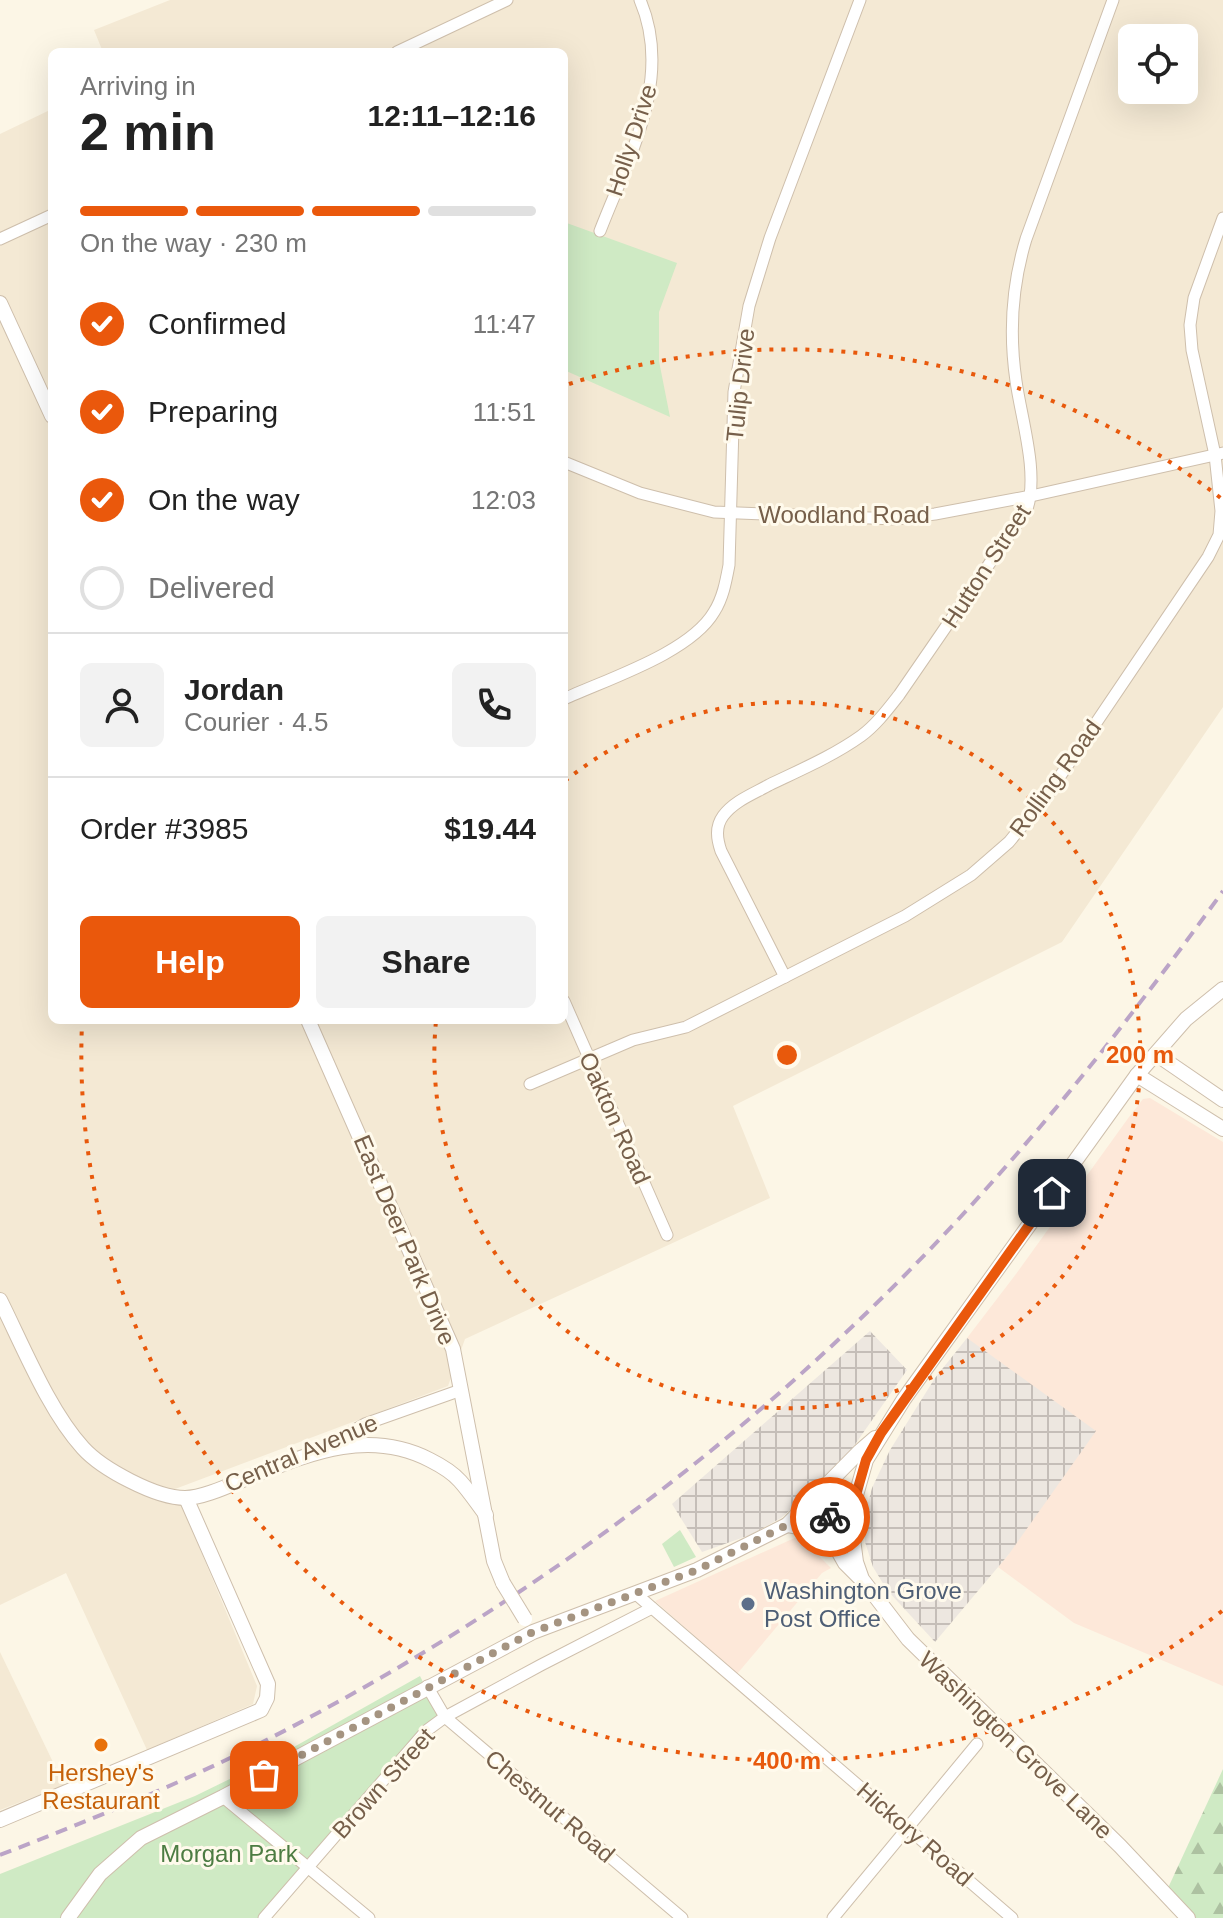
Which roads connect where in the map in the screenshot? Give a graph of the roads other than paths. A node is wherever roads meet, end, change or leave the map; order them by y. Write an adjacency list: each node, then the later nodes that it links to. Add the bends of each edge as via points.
1 (507, 0): 5 (street)
2 (640, 0): 8 (street, Holly Drive, via 652,41 647,110)
3 (860, 0): 15 (street, Tulip Drive, via 749,306 734,392)
4 (1113, 0): 14 (street, Hutton Street, via 1017,274 1012,345)
5 (405, 48)
6 (48, 217): 9 (street)
7 (1223, 218): 12 (street, Rolling Road, via 1194,298 1190,325)
8 (600, 231)
9 (0, 239)
10 (0, 303): 11 (street)
11 (48, 407)
12 (1219, 454): 14 (street, Woodland Road); 17 (street, Rolling Road, via 1219,535 1208,557 1048,794 1009,842 971,875 905,916)
13 (568, 464): 15 (street, Woodland Road, via 640,493)
14 (1031, 496): 15 (street, Woodland Road, via 896,519); 17 (street, Hutton Street, via 880,718 844,747 738,801 723,816 717,838 721,851)
15 (730, 514): 16 (street, Tulip Drive, via 724,589 713,614 693,637)
16 (568, 697)
17 (785, 977): 22 (street, Rolling Road, via 686,1027)
18 (1223, 989): 21 (street, via 1186,1019)
19 (568, 1010): 22 (street, Oakton Road)
20 (310, 1024): 29 (street, East Deer Park Drive, via 453,1349)
21 (1156, 1054): 23 (street); 25 (street)
22 (589, 1058): 24 (street, Rolling Road); 27 (street, Oakton Road)
23 (1137, 1075): 26 (street); 30 (street)
24 (530, 1084)
25 (1223, 1100)
26 (1223, 1129)
27 (667, 1235)
28 (0, 1300): 32 (street, via 60,1418 82,1448 132,1482)
29 (461, 1390): 31 (street, Central Avenue, via 365,1424); 34 (street, East Deer Park Drive)
30 (881, 1433): 33 (street); 35 (street)
31 (319, 1450): 32 (street, Central Avenue); 34 (street, East Deer Park Drive, via 382,1444 413,1451 458,1479)
32 (186, 1498): 44 (street, via 268,1684 261,1710)
33 (850, 1511): 35 (street); 36 (street, Washington Grove Lane)
34 (486, 1515): 39 (street, East Deer Park Drive, bridge, via 494,1561)
35 (792, 1521): 36 (street, via 823,1532); 37 (street, via 697,1570)
36 (862, 1579): 53 (street, Washington Grove Lane, via 908,1639)
37 (636, 1594): 38 (street, Hickory Road); 39 (street)
38 (652, 1608): 41 (street, Brown Street); 45 (street, Hickory Road)
39 (529, 1626): 40 (street)
40 (427, 1686): 41 (street, Chestnut Road); 43 (street)
41 (445, 1717): 46 (street, Brown Street, via 426,1731); 50 (street, Chestnut Road)
42 (977, 1744): 45 (street)
43 (223, 1797): 46 (street); 47 (street, via 141,1838 100,1874)
44 (0, 1820)
45 (907, 1827): 51 (street); 52 (street, Hickory Road)
46 (306, 1869): 48 (street, Brown Street); 49 (street)
47 (68, 1918)
48 (264, 1918)
49 (369, 1918)
50 (682, 1918)
51 (833, 1918)
52 (1012, 1918)
53 (1188, 1918)

